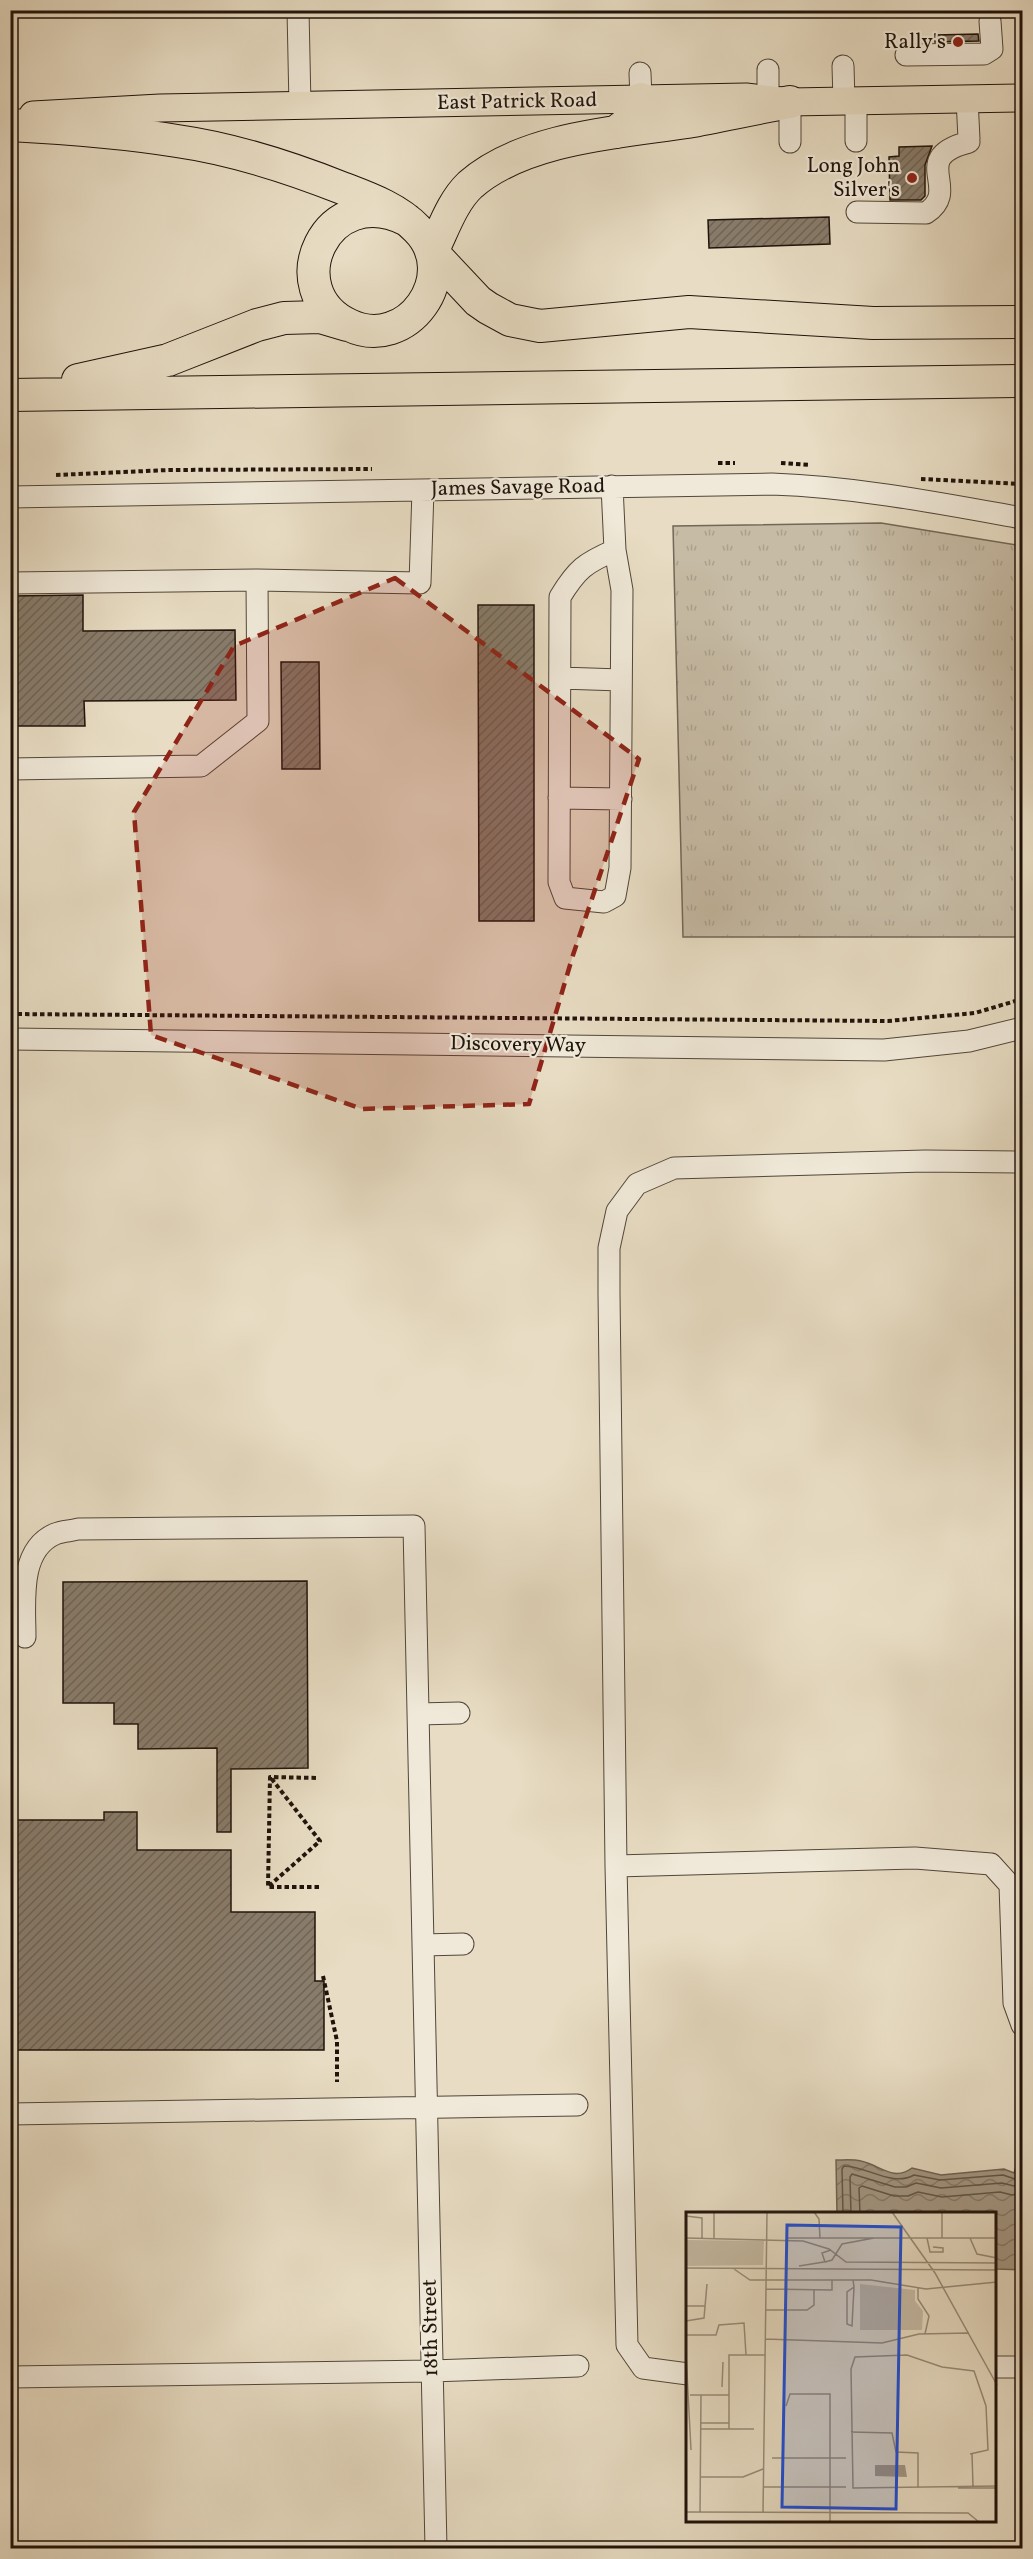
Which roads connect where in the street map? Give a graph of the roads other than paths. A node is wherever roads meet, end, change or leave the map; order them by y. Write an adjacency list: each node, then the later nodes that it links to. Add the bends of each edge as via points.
1 (298, 10): 11 (street, via 309,55)
2 (990, 21): 3 (street, via 992,49 984,54)
3 (907, 59)
4 (843, 66): 10 (street)
5 (768, 70): 9 (street)
6 (640, 86): 9 (main road, East Patrick Road); 11 (main road, East Patrick Road); 14 (highway, via 634,118)
7 (967, 99): 8 (main road, East Patrick Road); 10 (main road, East Patrick Road); 17 (street, via 969,141 941,153 939,198 934,207 926,213)
8 (1023, 99)
9 (779, 100): 10 (main road, East Patrick Road); 14 (highway, via 690,121); 16 (street)
10 (850, 101): 15 (street)
11 (300, 106): 12 (main road, East Patrick Road)
12 (10, 116)
13 (10, 124): 18 (highway, via 147,137 218,149 337,186)
14 (616, 132): 19 (highway, via 529,151 490,170 463,192)
15 (856, 141)
16 (790, 142)
17 (856, 212)
18 (407, 220): 19 (highway); 21 (highway, via 383,211 358,212 336,224 320,243 313,266 317,291 330,312)
19 (432, 252): 20 (highway, via 478,301 497,314 529,324 550,326 701,312 822,321); 21 (highway, via 432,289 410,319 381,330)
20 (1023, 322)
21 (350, 326): 23 (highway, via 320,317 284,318 168,360)
22 (1023, 381): 23 (highway)
23 (22, 395)
24 (612, 486): 25 (street, James Savage Road); 27 (street, James Savage Road, via 824,487); 28 (street)
25 (423, 490): 26 (street, James Savage Road); 29 (street, via 420,583)
26 (10, 497)
27 (1023, 518)
28 (615, 550): 31 (street, via 586,563 560,597); 32 (street, via 622,590)
29 (257, 580): 30 (street); 33 (street, via 258,721 201,766)
30 (10, 583)
31 (560, 678): 32 (street); 34 (street)
32 (621, 680): 35 (street)
33 (10, 769)
34 (559, 798): 35 (street); 35 (street, via 559,882 565,898 604,902 615,896 620,868)
35 (621, 799)
36 (1023, 1028): 37 (street, Discovery Way, via 969,1041 884,1050)
37 (10, 1039)
38 (1023, 1162): 42 (street, via 674,1168 637,1184 617,1211 609,1248)
39 (25, 1637): 41 (street, 18th Street, via 26,1581 38,1546 55,1534 78,1529 414,1526)
40 (459, 1713): 41 (street)
41 (418, 1714): 43 (street, 18th Street)
42 (616, 1866): 45 (street, via 915,1858 991,1864 1010,1886 1014,2003); 53 (street, via 627,2345 643,2368)
43 (423, 1944): 44 (street); 47 (street, 18th Street)
44 (462, 1944)
45 (1023, 2025)
46 (577, 2105): 47 (street)
47 (426, 2108): 48 (street); 52 (street, 18th Street)
48 (10, 2114)
49 (578, 2366): 52 (street)
50 (997, 2367): 51 (street)
51 (1023, 2367)
52 (432, 2371): 54 (street); 55 (street, 18th Street)
53 (686, 2374)
54 (10, 2376)
55 (436, 2548)

